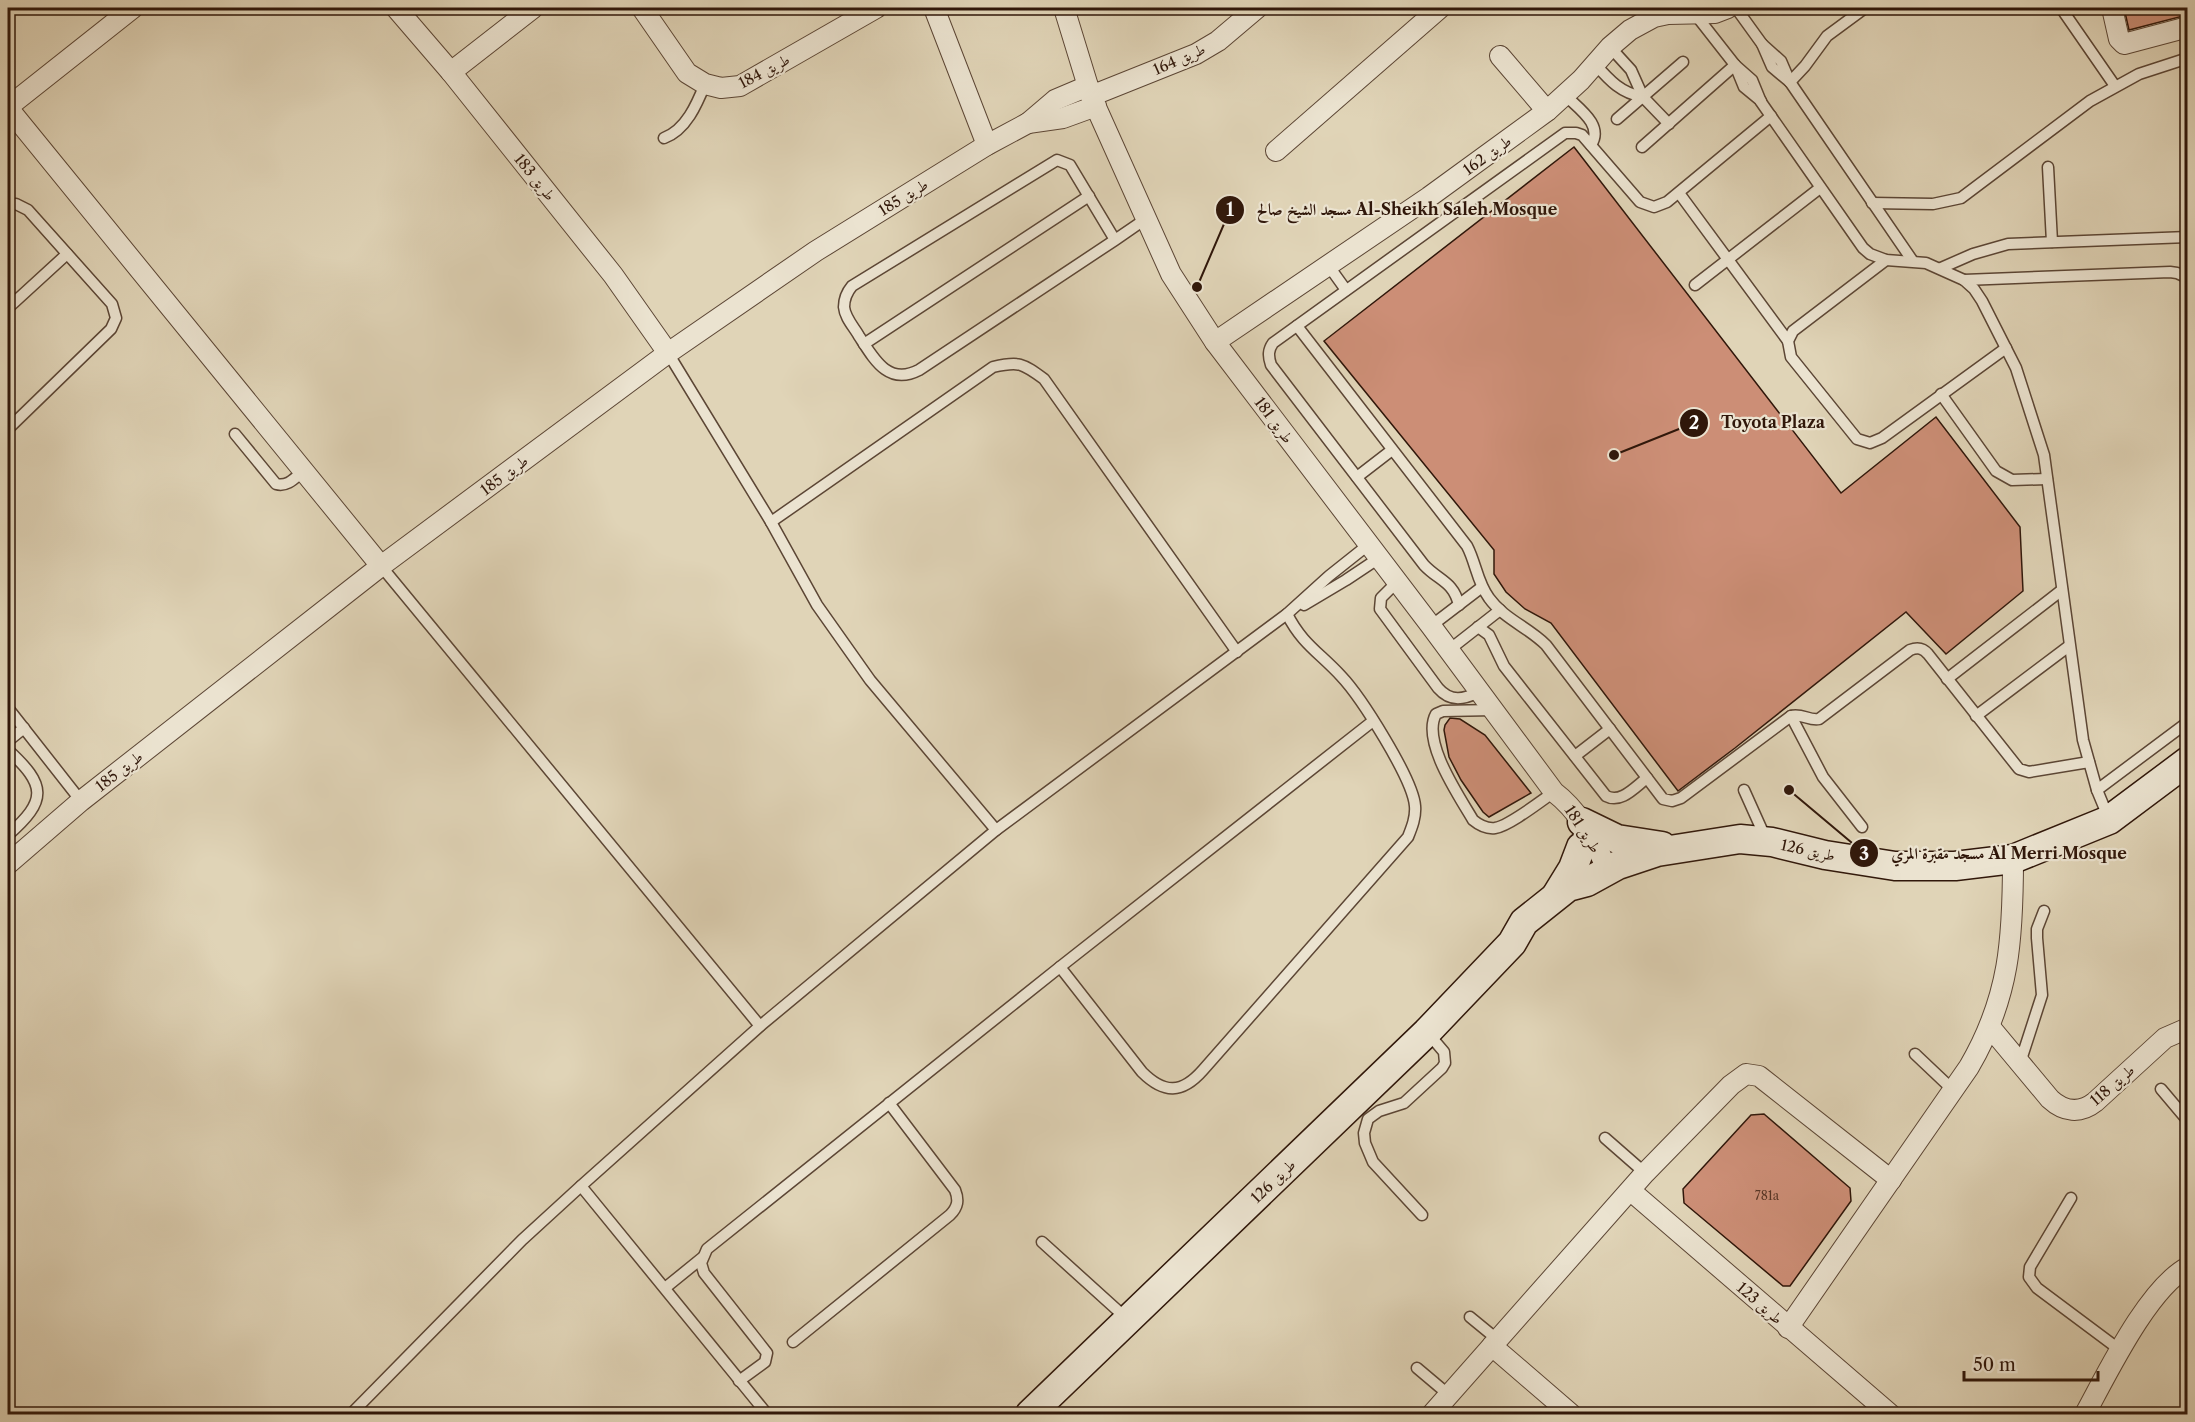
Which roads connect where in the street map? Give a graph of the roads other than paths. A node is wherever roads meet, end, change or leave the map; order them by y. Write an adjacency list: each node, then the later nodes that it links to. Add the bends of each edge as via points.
1 (133, 8): 33 (street)
2 (396, 8): 26 (street, طريق 183)
3 (533, 8): 26 (street)
4 (642, 8): 28 (street, via 687,73)
5 (876, 8): 28 (street, طريق 184, via 740,86 721,88)
6 (934, 8): 39 (street)
7 (1064, 8): 31 (street, طريق 181)
8 (1257, 8): 31 (street, طريق 164, via 1201,51)
9 (1416, 8): 19 (street)
10 (1440, 8): 19 (street)
11 (1728, 8): 17 (street, طريق 162, via 1715,14)
12 (1736, 8): 27 (lane, via 1762,44 1772,67)
13 (1865, 8): 16 (lane)
14 (2061, 8): 29 (lane)
15 (2112, 8): 18 (street, via 2119,39 2124,44)
16 (1855, 11): 27 (lane, via 1827,36)
17 (1695, 14): 20 (street, طريق 162, via 1654,17); 25 (lane)
18 (2187, 27)
19 (1415, 29): 42 (street)
20 (1610, 47): 24 (street, طريق 162); 32 (lane, via 1631,70)
21 (1500, 56): 34 (street)
22 (2182, 60): 29 (lane)
23 (1683, 62): 32 (lane)
24 (1595, 64): 30 (street, طريق 162); 32 (lane, via 1615,86)
25 (1735, 65): 35 (lane, via 1752,80); 37 (lane)
26 (451, 72): 69 (street, طريق 183, via 613,275)
27 (1790, 82): 47 (lane)
28 (705, 84): 38 (lane, via 682,125)
29 (2115, 86): 47 (lane, via 1961,198 1933,204)
30 (1565, 95): 34 (street, طريق 162); 40 (lane, via 1594,126 1596,134)
31 (1092, 96): 39 (street, طريق 185, via 1063,118 1028,123); 49 (street, طريق 181)
32 (1643, 97): 36 (lane); 37 (lane)
33 (8, 107): 74 (street)
34 (1547, 111): 57 (street, طريق 162)
35 (1771, 116): 44 (lane); 45 (lane)
36 (1617, 119)
37 (1669, 124): 41 (lane)
38 (663, 138)
39 (987, 145): 69 (street, طريق 185, via 816,250)
40 (1591, 145): 45 (lane, via 1647,206 1661,206); 62 (lane, via 1582,135 1565,133)
41 (1642, 147)
42 (1276, 152)
43 (2048, 167): 52 (lane)
44 (1820, 188): 54 (lane); 55 (lane, via 1863,248)
45 (1679, 193): 54 (lane)
46 (1089, 196): 51 (lane); 67 (lane); 67 (lane, via 1070,165 1062,160 1052,161 852,286 845,298 845,311)
47 (1872, 202): 56 (lane)
48 (8, 205): 53 (lane, via 28,210)
49 (1147, 218): 51 (lane); 66 (street, طريق 181, via 1172,274)
50 (2187, 237): 52 (lane)
51 (1115, 240): 67 (lane, via 912,374 903,376 886,371)
52 (2052, 242): 58 (lane, via 1990,248)
53 (67, 254): 63 (lane); 71 (lane, via 112,304 116,313 114,323)
54 (1728, 260): 61 (lane); 65 (lane)
55 (1886, 260): 56 (lane); 65 (lane, via 1793,331)
56 (1912, 260): 58 (lane)
57 (1328, 266): 62 (lane); 66 (street, طريق 162)
58 (1941, 268): 60 (lane)
59 (2187, 278): 60 (lane, via 2170,272)
60 (1964, 280): 68 (lane, via 1982,301)
61 (1695, 285)
62 (1346, 290): 64 (lane)
63 (8, 308)
64 (1297, 326): 73 (lane); 75 (lane, via 1273,343 1269,359)
65 (1788, 341): 70 (lane, via 1791,357 1852,435 1863,442 1882,438)
66 (1215, 342): 78 (street, طريق 181)
67 (864, 344)
68 (2007, 348): 70 (lane); 76 (lane, via 2044,455)
69 (668, 353): 77 (lane); 79 (street, طريق 185)
70 (1941, 394): 76 (lane, via 1996,471 2012,480)
71 (8, 429)
72 (235, 434): 74 (lane, via 276,484 284,485)
73 (1392, 450): 75 (lane); 81 (lane, via 1467,546)
74 (302, 472): 79 (street)
75 (1357, 477): 83 (lane, via 1425,566 1449,584)
76 (2047, 479): 82 (lane)
77 (771, 522): 90 (lane, via 993,367 1013,362 1027,366 1044,379); 113 (lane, via 817,605 870,680)
78 (1374, 551): 80 (street, طريق 181); 85 (lane, via 1329,576); 85 (lane, via 1347,580)
79 (381, 566): 110 (street, طريق 185); 125 (lane)
80 (1397, 582): 86 (street, طريق 181); 92 (lane, via 1381,598 1380,609 1438,688 1459,699)
81 (1482, 587): 83 (lane); 84 (lane)
82 (2062, 590): 88 (lane); 91 (lane)
83 (1459, 605): 86 (lane)
84 (1500, 610): 87 (lane); 100 (lane, via 1546,645)
85 (1287, 614): 90 (lane); 97 (lane, via 1307,644 1351,688)
86 (1431, 626): 89 (street, طريق 181)
87 (1478, 627): 89 (lane); 103 (lane, via 1489,635 1504,666)
88 (2069, 646): 96 (lane); 105 (lane)
89 (1449, 650): 92 (street, طريق 181)
90 (1237, 652): 113 (lane)
91 (1947, 679): 95 (lane, via 1925,650 1915,648 1819,719); 96 (lane)
92 (1480, 692): 94 (street, طريق 181)
93 (8, 708): 99 (lane)
94 (1494, 710): 109 (street, طريق 181); 109 (lane, via 1443,711 1436,714 1433,722 1437,756 1473,820 1487,828 1504,825)
95 (1791, 716): 106 (lane, via 1677,801 1663,799); 112 (lane, via 1823,777)
96 (1976, 716): 105 (lane, via 2019,769 2034,771)
97 (1373, 722): 124 (lane); 124 (lane, via 1412,791 1414,814 1408,837 1193,1081 1180,1088 1165,1088 1152,1082)
98 (2187, 722): 108 (lane)
99 (24, 728): 101 (lane); 110 (lane)
100 (1610, 729): 103 (lane); 106 (lane)
101 (8, 741)
102 (8, 750): 115 (lane, via 31,774 36,790 31,813)
103 (1575, 756): 106 (lane, via 1610,798 1623,796)
104 (2187, 761): 111 (street, طريق 126)
105 (2089, 762): 108 (lane)
106 (1647, 778)
107 (1744, 790): 116 (lane)
108 (2097, 790): 111 (lane)
109 (1554, 792): 114 (street, طريق 181, via 1562,813)
110 (81, 801): 119 (street, طريق 185)
111 (2109, 820): 118 (street, طريق 126)
112 (1862, 827)
113 (996, 830): 125 (lane)
114 (1581, 834): 117 (street, via 1593,829 1643,845); 120 (street, طريق 181); 121 (street, via 1573,868)
115 (8, 835)
116 (1767, 842): 117 (street, طريق 126, via 1740,839); 118 (street, طريق 126, via 1895,866 1955,866)
117 (1676, 847): 120 (street, طريق 126, via 1630,861)
118 (2013, 859): 126 (street, via 2008,963)
119 (8, 864)
120 (1596, 877): 121 (street, طريق 126); 123 (street, طريق 126, via 1544,926)
121 (1557, 894): 123 (street, طريق 126, via 1524,922)
122 (2044, 911): 130 (lane, via 2037,929 2042,995)
123 (1512, 943): 128 (street, طريق 126)
124 (1060, 967): 133 (lane)
125 (760, 1026): 138 (lane)
126 (1990, 1027): 130 (street, طريق 118); 132 (street)
127 (2187, 1028): 130 (street, طريق 118, via 2165,1038 2083,1109 2068,1110 2055,1104)
128 (1427, 1032): 141 (lane, via 1444,1052 1442,1068 1404,1103 1373,1114 1364,1133 1373,1162); 147 (street, طريق 126)
129 (1915, 1054): 132 (lane)
130 (2020, 1064)
131 (2161, 1089): 134 (lane)
132 (1953, 1090): 137 (street)
133 (889, 1103): 143 (lane, via 713,1244); 149 (lane, via 955,1190 957,1206)
134 (2187, 1121)
135 (1605, 1138): 136 (lane)
136 (1645, 1173): 137 (street, via 1746,1074 1759,1076); 139 (street)
137 (1891, 1180): 148 (street)
138 (581, 1186): 145 (lane); 156 (lane, via 522,1240)
139 (1630, 1191): 148 (street, طريق 123); 150 (street)
140 (2071, 1198): 151 (lane, via 2030,1267 2030,1277 2037,1288)
141 (1422, 1215)
142 (1042, 1242): 147 (lane)
143 (702, 1258): 145 (lane); 153 (lane, via 704,1273 767,1353 765,1362)
144 (2187, 1267): 151 (street, via 2158,1291)
145 (666, 1288): 153 (lane)
146 (1470, 1317): 150 (lane)
147 (1129, 1321): 155 (street, طريق 126)
148 (1788, 1328): 160 (street, طريق 123)
149 (793, 1342)
150 (1495, 1343): 154 (street); 159 (street)
151 (2120, 1350): 161 (street)
152 (1418, 1368): 154 (lane)
153 (739, 1381): 157 (lane)
154 (1449, 1395): 158 (street)
155 (1038, 1411)
156 (351, 1414)
157 (767, 1414)
158 (1432, 1414)
159 (1571, 1414)
160 (1890, 1414)
161 (2085, 1414)

